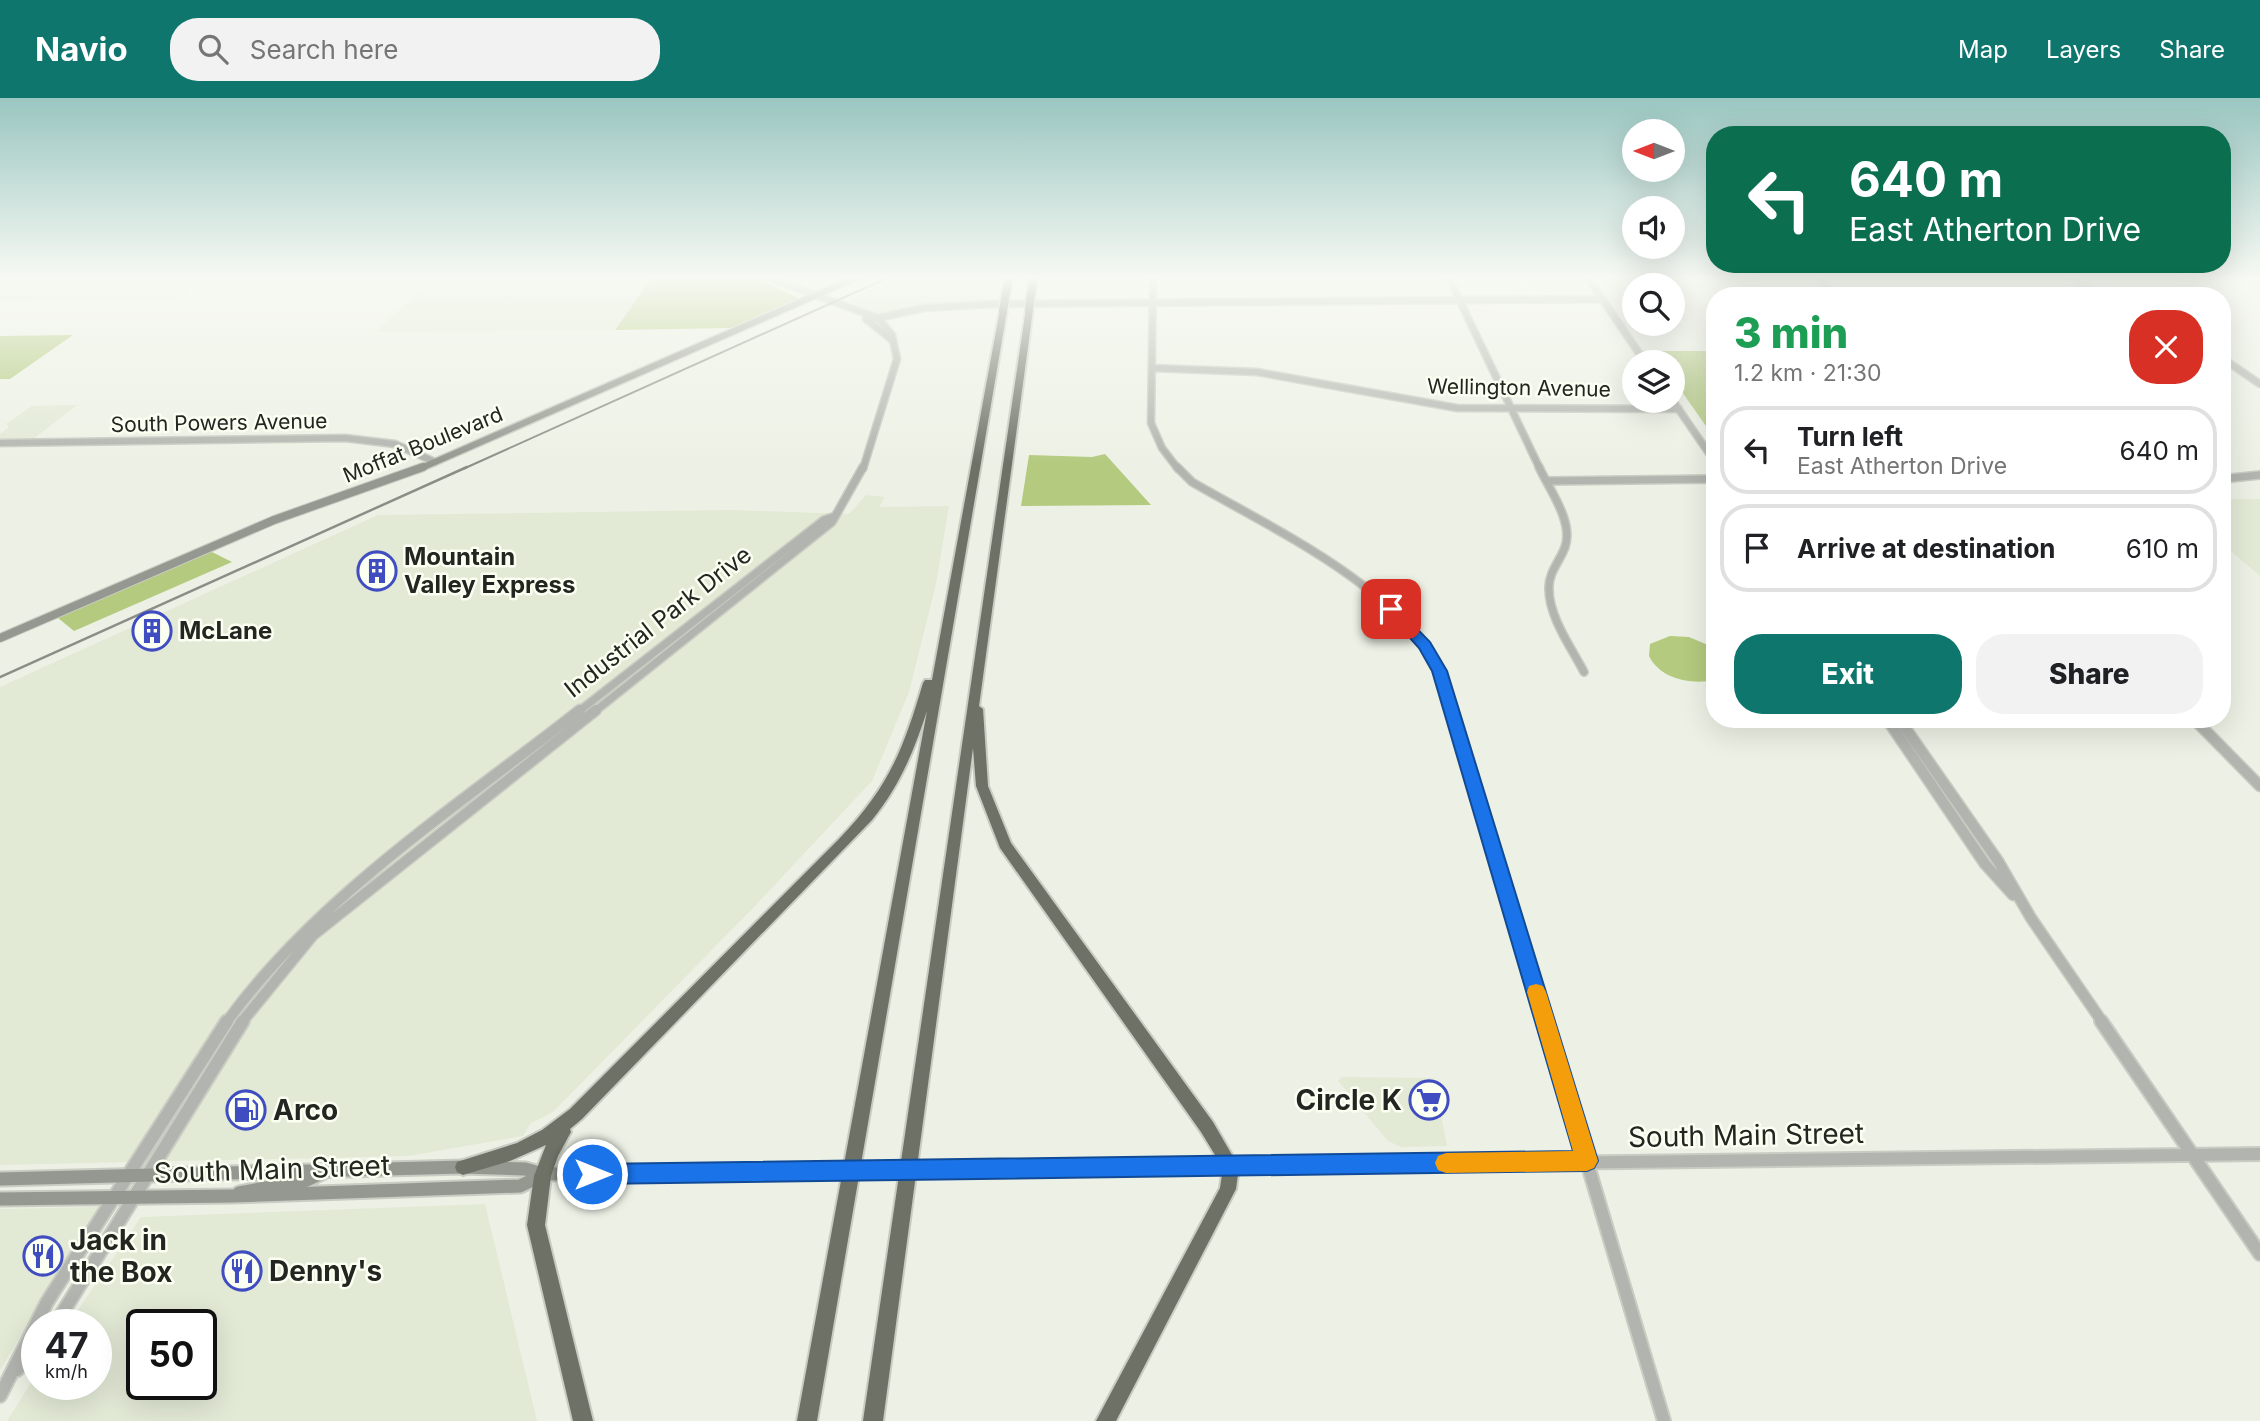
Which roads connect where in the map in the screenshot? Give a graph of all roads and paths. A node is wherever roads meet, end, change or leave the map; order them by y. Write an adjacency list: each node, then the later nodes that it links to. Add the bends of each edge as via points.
1 (715, 340): 15 (main road, Moffat Boulevard)
2 (892, 340): 20 (street, Industrial Park Drive, via 897,359 865,461 854,490)
3 (998, 340): 22 (highway, bridge)
4 (1025, 340): 24 (highway)
5 (1152, 340): 8 (street)
6 (1479, 340): 10 (street)
7 (2231, 364): 9 (street)
8 (1152, 368): 10 (street, Wellington Avenue, via 1257,372 1432,406); 37 (street, via 1151,423 1173,465 1192,482 1350,576 1412,630 1440,671)
9 (2260, 384)
10 (1512, 408): 11 (street, Wellington Avenue); 19 (street)
11 (1622, 409)
12 (1682, 413): 14 (street)
13 (0, 443): 15 (street, South Powers Avenue, via 345,438 395,444)
14 (1706, 449)
15 (435, 462): 21 (main road, Moffat Boulevard, via 274,520)
16 (2260, 475): 17 (street)
17 (2231, 478)
18 (1706, 479): 19 (street)
19 (1547, 481): 23 (street, via 1569,535 1551,578 1550,596)
20 (833, 517): 28 (street, Industrial Park Drive); 29 (street, Industrial Park Drive, via 832,523)
21 (0, 638)
22 (940, 661): 34 (highway, via 911,743 888,790 867,817); 57 (highway)
23 (1584, 672)
24 (973, 695): 39 (highway, via 979,714 982,786 1004,845); 58 (highway)
25 (1893, 728): 33 (street, via 1985,864)
26 (1905, 728): 33 (street, via 1998,861)
27 (2203, 728): 30 (street)
28 (511, 764): 29 (street); 31 (street, Industrial Park Drive)
29 (521, 769): 32 (street, Industrial Park Drive)
30 (2260, 786)
31 (456, 807): 32 (street); 44 (street, Industrial Park Drive, via 328,907 279,953 225,1021)
32 (467, 813): 43 (street, Industrial Park Drive, via 331,919 293,957 242,1022)
33 (2026, 910): 36 (street)
34 (576, 1114): 38 (highway, via 535,1146); 42 (highway, via 555,1143)
35 (2260, 1154): 36 (street, South Main Street)
36 (2193, 1155): 37 (street, South Main Street); 51 (street)
37 (1587, 1161): 39 (street, South Main Street); 60 (street)
38 (463, 1167): 40 (main road, South Main Street); 42 (main road, South Main Street)
39 (1231, 1167): 42 (main road, South Main Street, bridge); 59 (highway, via 1228,1189)
40 (413, 1168): 41 (main road, South Main Street); 46 (main road)
41 (330, 1169): 43 (main road, South Main Street); 47 (main road, via 308,1181 259,1185)
42 (543, 1174): 46 (main road, South Main Street, via 520,1186); 56 (highway, via 536,1225)
43 (147, 1175): 44 (main road, South Main Street); 49 (street, Industrial Park Drive)
44 (127, 1176): 45 (main road, South Main Street); 48 (street, Industrial Park Drive)
45 (0, 1179)
46 (404, 1190): 47 (main road, South Main Street)
47 (232, 1196): 49 (main road, South Main Street)
48 (115, 1197): 49 (main road, South Main Street); 50 (main road, South Main Street); 54 (street, Industrial Park Drive, via 26,1339)
49 (133, 1197): 52 (street, Industrial Park Drive)
50 (0, 1199)
51 (2260, 1255)
52 (65, 1309)
53 (21, 1366): 54 (street)
54 (13, 1374): 55 (street)
55 (0, 1396)
56 (583, 1421)
57 (807, 1421)
58 (873, 1421)
59 (1105, 1421)
60 (1664, 1421)

